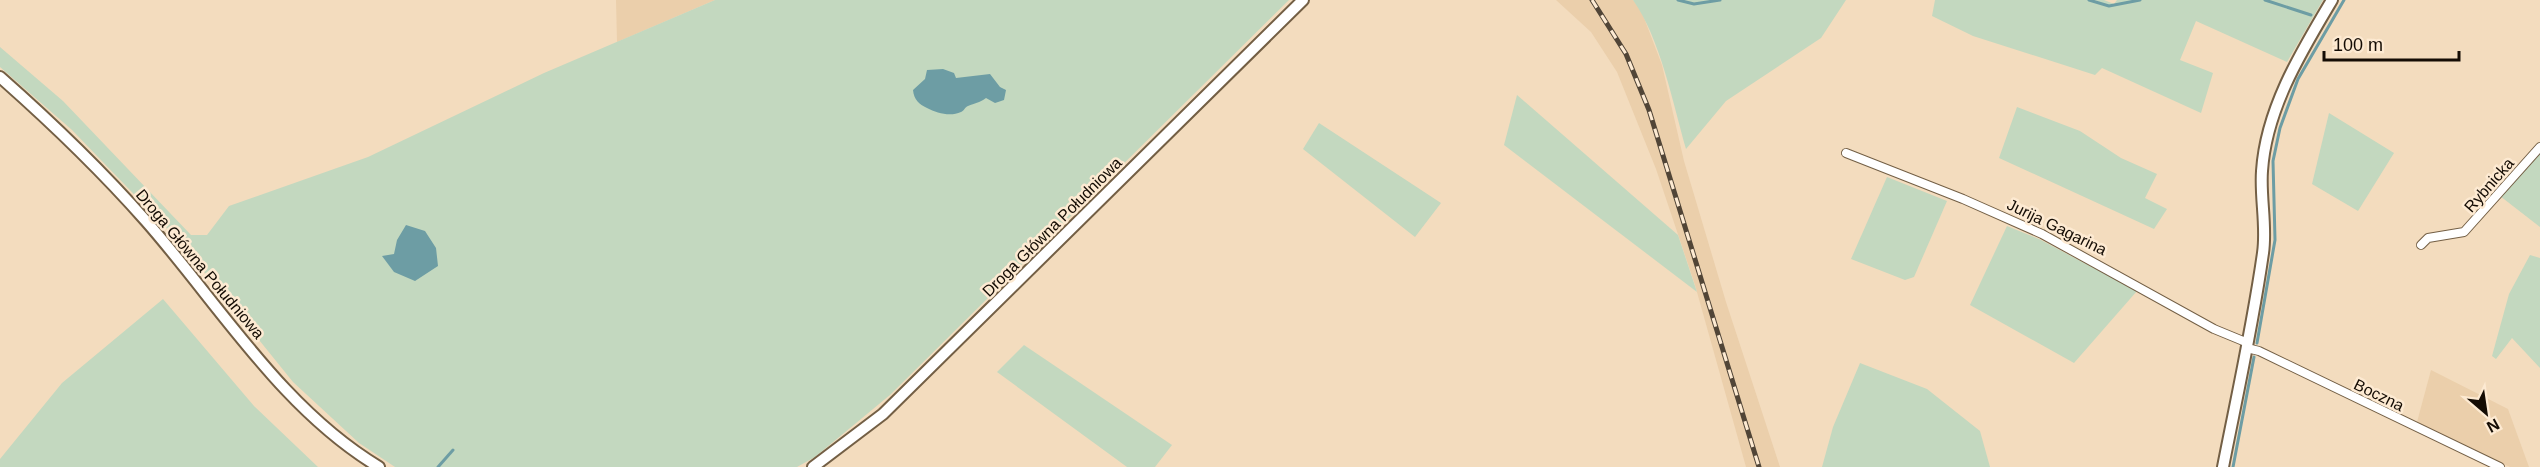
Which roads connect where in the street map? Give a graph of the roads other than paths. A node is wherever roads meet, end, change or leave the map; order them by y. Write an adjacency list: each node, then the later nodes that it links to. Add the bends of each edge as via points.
1 (1303, 0): 9 (main road, Droga Główna Południowa, via 898,400)
2 (2332, 0): 7 (main road, via 2294,68 2271,126 2262,169 2265,245)
3 (0, 77): 8 (main road, Droga Główna Południowa, via 103,174 306,409)
4 (2540, 147): 6 (street, Rybnicka, via 2464,232 2428,238)
5 (1846, 153): 7 (street, Jurija Gagarina, via 2042,234)
6 (2421, 245)
7 (2247, 345): 10 (main road); 11 (street, Boczna)
8 (379, 467)
9 (813, 467)
10 (2223, 467)
11 (2500, 467)

